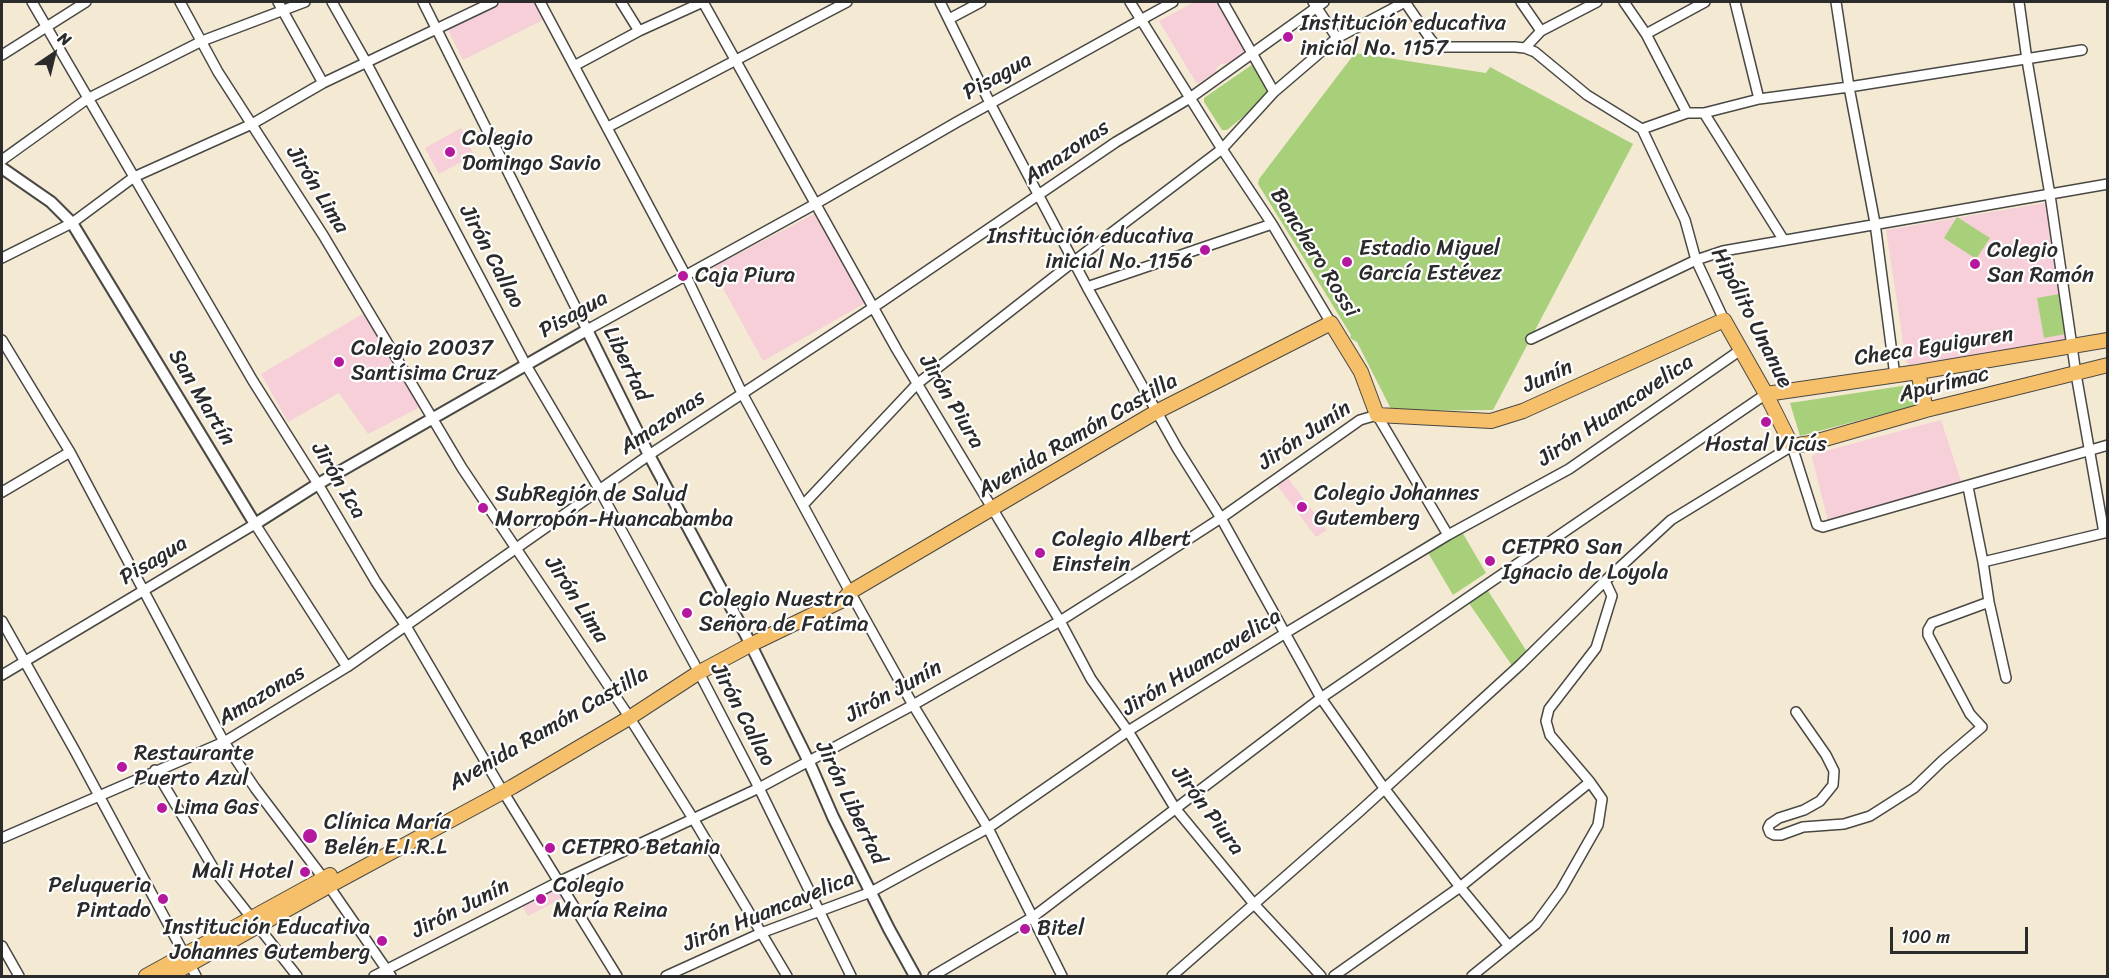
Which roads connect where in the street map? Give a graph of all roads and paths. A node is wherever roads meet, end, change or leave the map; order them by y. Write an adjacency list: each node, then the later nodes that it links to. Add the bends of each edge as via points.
1 (32, 2): 30 (street, Jirón Ica)
2 (87, 2): 30 (street)
3 (180, 2): 36 (street, Jirón Lima)
4 (278, 2): 27 (street)
5 (305, 2): 27 (street)
6 (332, 2): 43 (street, Jirón Callao)
7 (423, 2): 31 (street, Libertad)
8 (493, 2): 31 (street)
9 (540, 2): 44 (street)
10 (621, 2): 32 (street)
11 (703, 2): 32 (street); 41 (street, Jirón Piura)
12 (847, 2): 41 (street)
13 (940, 2): 28 (street)
14 (981, 2): 28 (street)
15 (1130, 2): 29 (street, Banchero Rossi)
16 (1173, 2): 29 (street, Pisagua)
17 (1222, 2): 39 (street)
18 (1405, 2): 35 (street); 37 (street, via 1436,45)
19 (1521, 2): 33 (street)
20 (1598, 2): 33 (street)
21 (1624, 2): 34 (street)
22 (1705, 2): 34 (street)
23 (1735, 2): 50 (street)
24 (1836, 2): 46 (street)
25 (2019, 2): 42 (street)
26 (1318, 3): 35 (street); 39 (street, Amazonas)
27 (284, 11): 36 (street); 45 (street)
28 (949, 19): 51 (street)
29 (1140, 20): 48 (street, Banchero Rossi); 51 (street, Pisagua)
30 (48, 26): 40 (street); 49 (street, Jirón Ica)
31 (437, 30): 43 (street); 77 (street, Libertad)
32 (639, 31): 44 (street)
33 (1541, 31): 37 (street)
34 (1646, 34): 52 (street)
35 (1337, 38): 47 (street)
36 (202, 41): 49 (street); 54 (street, Jirón Lima)
37 (1525, 48): 56 (street, via 1544,58 1587,95)
38 (2082, 50): 42 (street)
39 (1253, 54): 47 (street); 48 (street, Amazonas)
40 (2, 55)
41 (734, 60): 55 (street); 64 (street, Jirón Piura)
42 (2027, 60): 46 (street); 62 (street)
43 (366, 62): 45 (street); 83 (street, Jirón Callao)
44 (574, 66): 55 (street)
45 (323, 83): 54 (street)
46 (1849, 87): 50 (street); 66 (street)
47 (1274, 92): 57 (street)
48 (1190, 98): 57 (street, Banchero Rossi); 63 (street, Amazonas, via 1116,142)
49 (87, 99): 58 (street); 60 (street, Jirón Ica)
50 (1759, 99): 53 (street)
51 (991, 105): 63 (street); 64 (street, Pisagua)
52 (1687, 113): 53 (street); 56 (street)
53 (1704, 113): 68 (street)
54 (252, 124): 60 (street); 94 (street, Jirón Lima)
55 (608, 127): 72 (street)
56 (1642, 129): 70 (street, Hipólito Unanue, via 1685,220)
57 (1222, 149): 67 (street, Banchero Rossi); 71 (street)
58 (2, 160)
59 (2, 168): 65 (street, San Martín, via 51,202)
60 (134, 177): 65 (street); 100 (street, Jirón Ica)
61 (2108, 184): 62 (street)
62 (2050, 195): 66 (street); 81 (street)
63 (1039, 196): 71 (street); 74 (street, Amazonas)
64 (817, 203): 72 (street, Pisagua); 74 (street, Jirón Piura)
65 (72, 223): 69 (street); 107 (street, San Martín)
66 (1875, 223): 68 (street); 87 (street)
67 (1272, 224): 73 (street); 76 (street, Banchero Rossi)
68 (1783, 239): 70 (street)
69 (2, 258)
70 (1696, 260): 75 (street, Hipólito Unanue); 78 (street)
71 (1073, 262): 73 (street); 88 (street)
72 (686, 276): 77 (street, Pisagua); 89 (street)
73 (1087, 287): 92 (street)
74 (874, 307): 88 (street, Jirón Piura); 89 (street, Amazonas)
75 (1724, 320): 82 (main road, Hipólito Unanue); 93 (main road, Junín, via 1522,411 1491,421)
76 (1331, 323): 92 (main road, Avenida Ramón Castilla); 93 (main road, Banchero Rossi, via 1361,372)
77 (587, 330): 83 (street, Pisagua); 99 (street, Libertad)
78 (1531, 339)
79 (2, 340): 98 (street)
80 (2108, 340): 81 (main road, Checa Eguiguren)
81 (2072, 346): 85 (main road, Checa Eguiguren); 86 (street)
82 (1742, 349): 90 (main road, Hipólito Unanue); 109 (street, Jirón Huancavelica, via 1569,469)
83 (526, 365): 94 (street, Pisagua); 102 (street, Jirón Callao)
84 (2108, 365): 86 (main road, Apurímac)
85 (1918, 372): 87 (main road, Checa Eguiguren); 91 (main road)
86 (2076, 374): 91 (main road, Apurímac); 97 (street)
87 (1896, 376): 90 (main road, Checa Eguiguren)
88 (917, 384): 104 (street); 105 (street, Jirón Piura)
89 (742, 393): 99 (street, Amazonas); 104 (street)
90 (1766, 394): 96 (main road, Hipólito Unanue); 126 (street)
91 (1926, 410): 96 (main road, Apurímac)
92 (1156, 412): 105 (main road, Avenida Ramón Castilla); 106 (street)
93 (1377, 415): 106 (street, Jirón Junín, via 1360,420); 109 (street, Banchero Rossi)
94 (432, 420): 100 (street, Pisagua); 110 (street, Jirón Lima)
95 (2108, 445): 97 (street)
96 (1792, 446): 101 (street, Hipólito Unanue, via 1820,527); 112 (street, via 1671,520)
97 (2090, 450): 101 (street); 108 (street)
98 (70, 452): 103 (street); 113 (street)
99 (649, 455): 102 (street, Amazonas); 120 (street, Libertad)
100 (318, 484): 107 (street, Pisagua); 118 (street, Jirón Ica)
101 (1968, 487): 111 (street)
102 (599, 489): 110 (street, Amazonas); 123 (street, Jirón Callao)
103 (2, 492)
104 (804, 504): 114 (street)
105 (992, 509): 114 (main road, Avenida Ramón Castilla); 117 (street, Jirón Piura)
106 (1221, 518): 117 (street, Jirón Junín); 119 (street)
107 (255, 524): 113 (street, Pisagua); 122 (street, San Martín)
108 (2106, 532): 111 (street)
109 (1448, 535): 119 (street, Jirón Huancavelica)
110 (518, 548): 118 (street, Amazonas); 129 (street, Jirón Lima)
111 (1983, 562): 115 (street)
112 (1605, 581): 134 (street, via 1612,596 1596,648 1549,709 1546,721 1550,735); 137 (street, via 1520,665)
113 (144, 589): 121 (street, Pisagua); 131 (street)
114 (850, 592): 120 (main road, Avenida Ramón Castilla, via 841,593); 127 (street)
115 (1989, 602): 125 (street); 128 (street, via 1932,623 1928,630 1970,714 1982,727 1914,788 1870,816 1844,824 1803,827 1781,835 1770,833 1770,824 1820,801 1833,785 1834,771 1826,754)
116 (2, 621): 121 (street)
117 (1060, 621): 127 (street, Jirón Junín); 130 (street, Jirón Piura, via 1091,679)
118 (406, 627): 122 (street, Amazonas); 135 (street, Jirón Ica)
119 (1284, 634): 126 (street); 130 (street, Jirón Huancavelica)
120 (749, 641): 123 (main road, Avenida Ramón Castilla); 132 (street, Jirón Libertad)
121 (25, 660): 124 (street, Pisagua); 138 (street)
122 (347, 667): 131 (street, Amazonas)
123 (696, 669): 129 (main road, Avenida Ramón Castilla); 136 (street, Jirón Callao)
124 (2, 675)
125 (2006, 678)
126 (1321, 698): 137 (street); 139 (street)
127 (913, 705): 132 (street, Jirón Junín); 141 (street)
128 (1796, 712)
129 (627, 715): 135 (main road, Avenida Ramón Castilla); 140 (street, Jirón Lima)
130 (1128, 731): 139 (street, Jirón Piura); 141 (street, Jirón Huancavelica)
131 (224, 742): 133 (street, Amazonas); 143 (street)
132 (809, 762): 136 (street, Jirón Junín); 146 (street, Jirón Libertad)
133 (155, 770): 138 (street, Amazonas); 150 (street, via 217,874)
134 (1590, 782): 145 (street); 152 (street, via 1602,799 1598,825 1536,924)
135 (501, 788): 143 (main road, Avenida Ramón Castilla); 144 (street, Jirón Ica)
136 (759, 788): 140 (street, Jirón Junín); 148 (street, Jirón Callao)
137 (1384, 788): 145 (street); 147 (street)
138 (100, 797): 142 (street, Amazonas); 154 (street)
139 (1175, 808): 147 (street, Jirón Piura); 149 (street)
140 (694, 820): 144 (street, Jirón Junín); 151 (street, Jirón Lima)
141 (988, 828): 146 (street, Jirón Huancavelica); 149 (street)
142 (2, 838)
143 (326, 882): 150 (main road, Avenida Ramón Castilla); 155 (street)
144 (558, 882): 155 (street, Jirón Junín); 161 (street, Jirón Ica)
145 (1460, 887): 152 (street); 170 (street)
146 (871, 892): 148 (street, Jirón Huancavelica); 165 (street, Jirón Libertad)
147 (1254, 904): 168 (street); 169 (street, Jirón Piura)
148 (820, 911): 151 (street, Jirón Huancavelica); 164 (street, Jirón Callao)
149 (1032, 917): 166 (street); 167 (street)
150 (254, 924): 154 (main road, Avenida Ramón Castilla); 159 (street)
151 (761, 933): 162 (street, Jirón Huancavelica); 163 (street, Jirón Lima)
152 (1508, 945): 171 (street)
153 (2, 946): 156 (street)
154 (190, 965): 157 (main road, Avenida Ramón Castilla); 158 (main road, Avenida Ramón Castilla)
155 (388, 973): 160 (street, Jirón Junín)
156 (20, 976)
157 (146, 976)
158 (169, 976)
159 (297, 976)
160 (374, 976)
161 (617, 976)
162 (666, 976)
163 (787, 976)
164 (851, 976)
165 (915, 976)
166 (933, 976)
167 (1062, 976)
168 (1172, 976)
169 (1321, 976)
170 (1334, 976)
171 (1472, 976)

